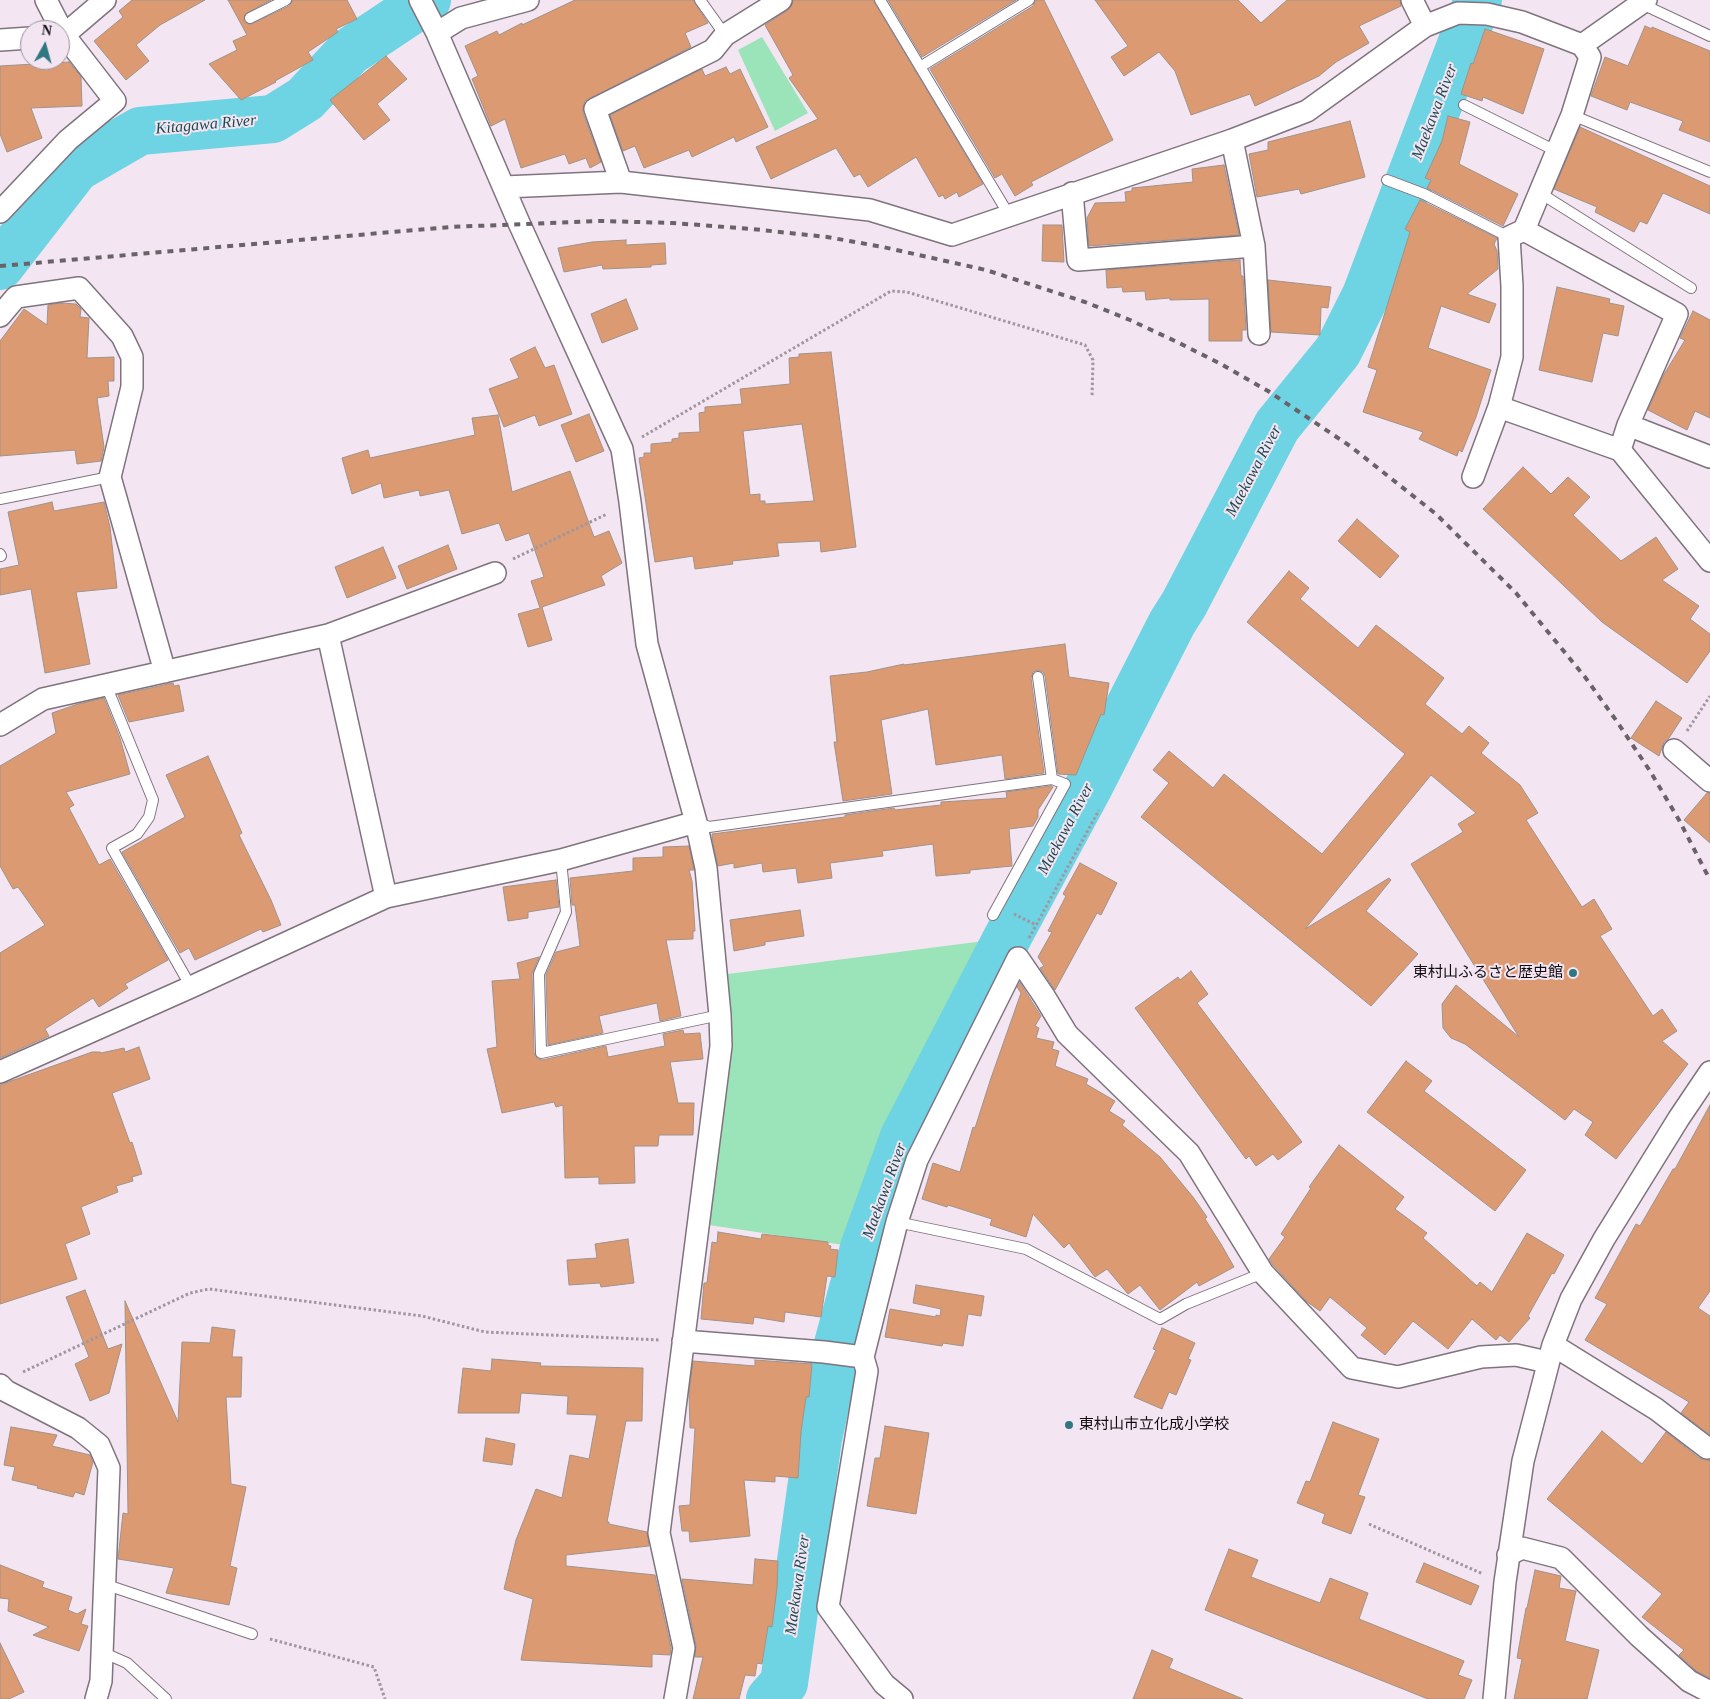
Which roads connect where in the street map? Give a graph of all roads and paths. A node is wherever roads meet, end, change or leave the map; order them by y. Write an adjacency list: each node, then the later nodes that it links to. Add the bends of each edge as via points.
1 (46, 0): 13 (street)
2 (106, 0): 16 (street)
3 (286, 0): 12 (lane)
4 (420, 0): 15 (street)
5 (528, 0): 15 (street)
6 (700, 0): 17 (lane)
7 (782, 0): 17 (street)
8 (880, 0): 23 (lane)
9 (1029, 0): 23 (lane)
10 (1412, 0): 14 (street)
11 (1644, 2): 18 (lane); 22 (street)
12 (250, 18)
13 (55, 20)
14 (1425, 26): 22 (street, via 1458,13 1487,14 1522,22); 26 (street, via 1307,111)
15 (434, 27): 31 (street)
16 (70, 29)
17 (725, 35): 30 (street, via 712,50 595,109)
18 (1710, 36)
19 (20, 39): 20 (street)
20 (0, 40)
21 (70, 45): 34 (street, via 115,101 68,140)
22 (1582, 45): 25 (street, via 1590,57)
23 (920, 67): 35 (lane)
24 (1464, 105): 27 (lane)
25 (1572, 115): 27 (street); 28 (lane)
26 (1232, 140): 32 (street); 37 (street)
27 (1556, 151): 33 (street)
28 (1710, 172)
29 (1387, 180): 36 (lane)
30 (621, 182): 31 (street); 35 (street, via 870,210 952,235)
31 (504, 187): 44 (street)
32 (1072, 193): 35 (street); 37 (street, via 1078,260)
33 (1540, 193): 36 (street); 38 (lane)
34 (0, 212)
35 (1009, 216)
36 (1517, 233): 42 (street, via 1512,286 1512,357); 43 (street, via 1677,314)
37 (1254, 246): 40 (street)
38 (1691, 288)
39 (0, 316): 48 (street, via 16,296 79,288 122,336 132,357 132,388)
40 (1259, 334)
41 (1092, 397): 44 (path, via 1092,360 1084,345 907,292 891,291)
42 (1499, 407): 45 (street); 47 (street)
43 (1628, 426): 45 (street); 46 (street)
44 (622, 449): 50 (street)
45 (1620, 450): 51 (street)
46 (1710, 457)
47 (1473, 477)
48 (110, 478): 49 (lane); 54 (street)
49 (0, 499)
50 (630, 502): 52 (path, via 511,560); 63 (street, via 647,644)
51 (1710, 561)
52 (494, 573): 53 (street)
53 (328, 635): 54 (street); 65 (street)
54 (165, 672): 56 (street)
55 (1038, 677): 60 (lane)
56 (106, 684): 58 (street, via 43,699); 70 (lane, via 153,800 149,817 137,834 112,848)
57 (1710, 696): 59 (path)
58 (0, 725)
59 (1674, 750): 61 (street)
60 (1052, 779): 63 (lane, via 709,827); 67 (lane, via 1065,784)
61 (1710, 781)
62 (1099, 810): 68 (path)
63 (696, 822): 64 (street); 71 (street, via 706,868)
64 (561, 860): 65 (street); 71 (lane, via 566,912 539,974 541,1053)
65 (386, 897): 70 (street)
66 (1009, 911): 68 (path)
67 (993, 915)
68 (1035, 924): 69 (path)
69 (1018, 958): 74 (street, via 917,1160); 75 (street, via 1067,1034 1190,1153)
70 (190, 987): 72 (street)
71 (720, 1015): 76 (street, via 721,1046)
72 (0, 1072)
73 (1710, 1072): 77 (street, via 1604,1239 1571,1299)
74 (897, 1222): 75 (lane, via 1026,1249 1160,1319 1186,1304); 78 (street)
75 (1263, 1273): 77 (street, via 1352,1368 1398,1377 1481,1357)
76 (683, 1340): 78 (street); 79 (path, via 485,1332 422,1316 209,1289 190,1293); 91 (street, via 659,1532 684,1648)
77 (1550, 1354): 80 (street, via 1656,1408); 82 (street, via 1523,1461)
78 (863, 1357): 92 (street, via 867,1371 828,1607 884,1684)
79 (9, 1380): 84 (street, via 6,1392 78,1428 99,1444 108,1468)
80 (1706, 1448)
81 (1369, 1524): 83 (path)
82 (1508, 1555): 87 (street, via 1522,1548 1560,1558 1689,1682); 93 (street)
83 (1490, 1578)
84 (104, 1584): 85 (lane); 86 (street)
85 (252, 1634): 90 (path, via 374,1667)
86 (102, 1652): 88 (street); 89 (lane, via 127,1663)
87 (1710, 1692)
88 (96, 1699)
89 (166, 1699)
90 (385, 1699)
91 (676, 1699)
92 (902, 1699)
93 (1494, 1699)

